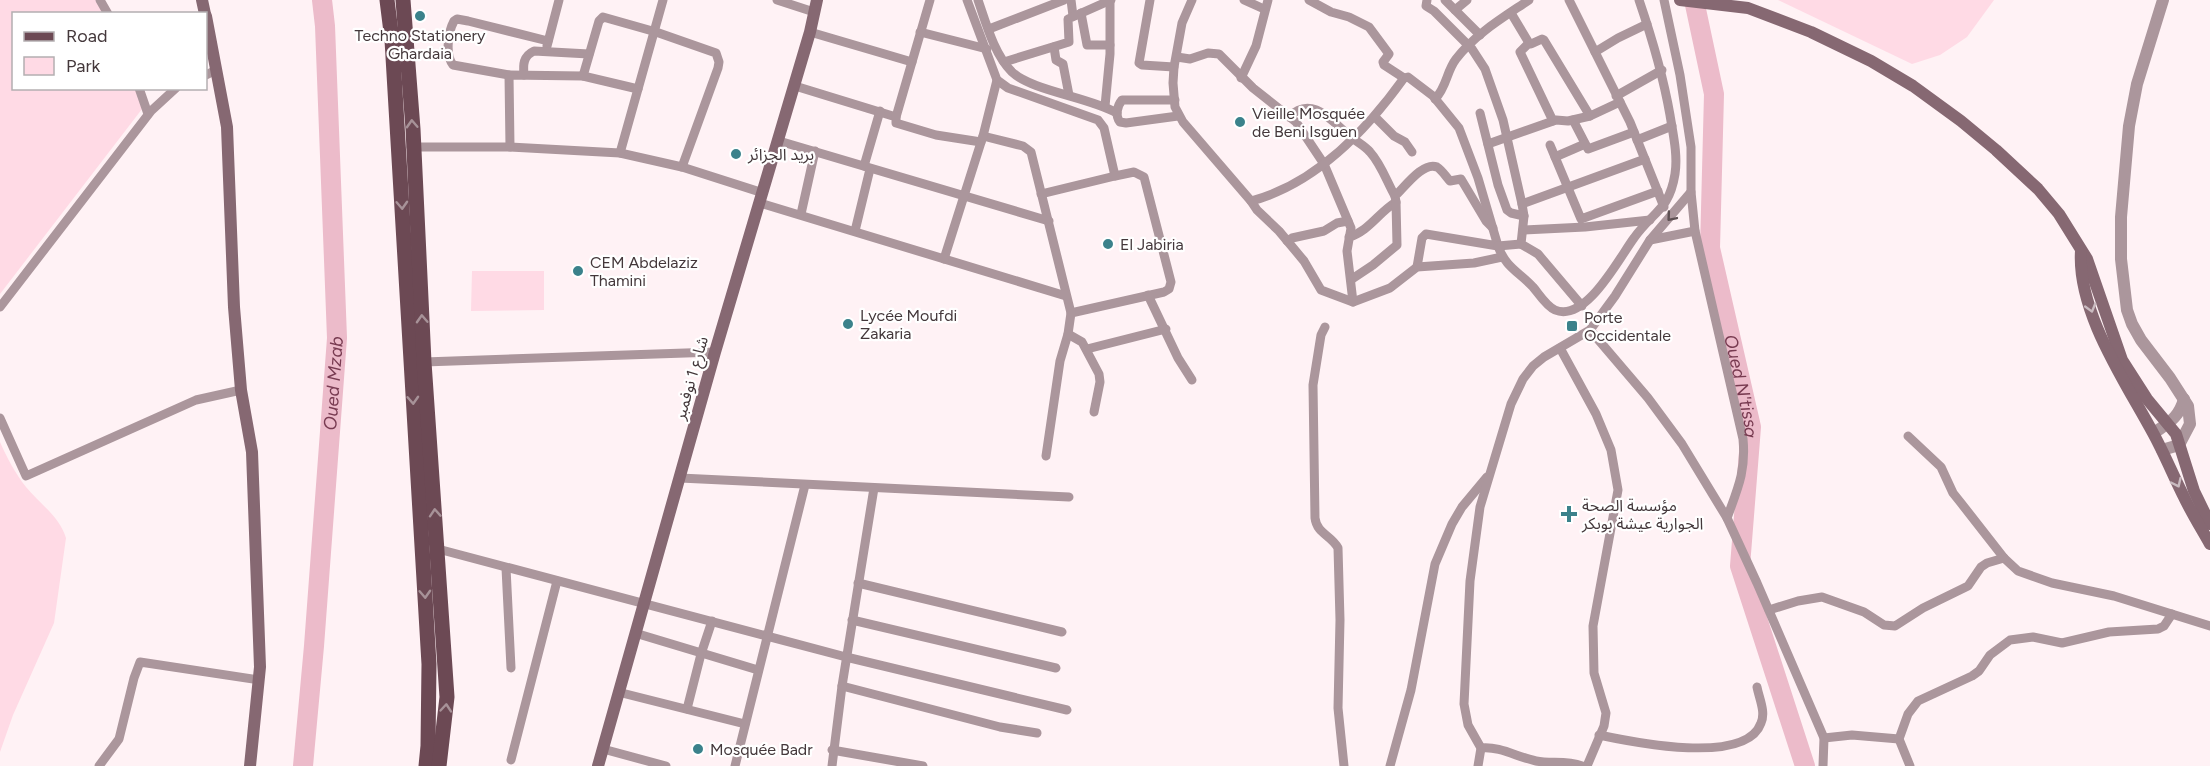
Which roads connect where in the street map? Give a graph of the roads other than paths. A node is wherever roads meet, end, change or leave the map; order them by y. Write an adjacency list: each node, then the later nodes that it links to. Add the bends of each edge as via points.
1 (387, 0): 87 (main road)
2 (403, 0): 87 (main road, one-way to 2)
3 (560, 0): 38 (street)
4 (663, 0): 33 (street)
5 (777, 0): 27 (street)
6 (930, 0): 35 (street)
7 (967, 0): 43 (street)
8 (978, 0): 32 (street)
9 (1064, 0): 32 (street)
10 (1071, 0): 30 (street)
11 (1111, 0): 30 (street); 40 (street)
12 (1150, 0): 49 (street, via 1139,63)
13 (1192, 0): 49 (street, via 1182,23)
14 (1244, 0): 26 (street)
15 (1309, 0): 56 (street, via 1369,27 1389,54 1384,65)
16 (1427, 0): 41 (street, via 1426,6)
17 (1445, 0): 28 (street)
18 (1467, 0): 28 (street)
19 (1529, 0): 29 (street)
20 (1569, 0): 45 (street)
21 (1640, 0): 31 (street)
22 (1664, 0): 100 (street, via 1688,129)
23 (1680, 0): 25 (main road)
24 (2163, 0): 143 (street, via 2128,126 2121,260 2132,324)
25 (1688, 1): 122 (main road, via 1748,8 1811,32 1913,86 1996,150 2038,189 2059,214)
26 (1266, 5): 55 (street, via 1256,46)
27 (816, 6): 34 (main road, شارع 1 نوفمبر)
28 (1455, 10): 37 (street)
29 (1511, 13): 37 (street); 39 (street)
30 (1077, 15): 40 (street, via 1086,45); 42 (street, via 1067,23 1070,42)
31 (1647, 24): 45 (street); 50 (street)
32 (989, 29): 48 (street)
33 (656, 32): 46 (street, via 603,17); 59 (street); 95 (street, via 709,50 718,58 718,69)
34 (810, 32): 47 (street); 58 (main road, شارع 1 نوفمبر)
35 (920, 32): 43 (street); 47 (street)
36 (207, 34): 51 (main road)
37 (1480, 35): 41 (street)
38 (548, 41): 44 (street); 52 (street, via 454,21 449,40 453,65)
39 (1529, 43): 75 (street, via 1544,40); 77 (street, via 1520,53)
40 (1110, 45): 66 (street)
41 (1467, 45): 63 (street); 81 (street, via 1485,69)
42 (1054, 46): 48 (street); 62 (street, via 1056,60 1064,64)
43 (987, 49): 57 (street)
44 (546, 51): 46 (street); 53 (street, via 526,56)
45 (1595, 52): 64 (street)
46 (589, 54): 54 (street)
47 (912, 62): 72 (street)
48 (1004, 62): 62 (street, via 1027,81)
49 (1176, 62): 55 (street, via 1219,54); 65 (street)
50 (1662, 70): 64 (street); 78 (street)
51 (211, 73): 142 (main road, via 226,127)
52 (509, 75): 53 (street); 88 (street)
53 (524, 75): 54 (street)
54 (583, 76): 59 (street)
55 (1241, 78): 73 (street)
56 (1404, 78): 63 (street, via 1408,76); 74 (street)
57 (997, 80): 82 (street); 97 (street, via 1008,88 1098,120 1104,128)
58 (795, 86): 67 (street); 83 (main road, شارع 1 نوفمبر)
59 (638, 89): 91 (street)
60 (140, 90): 70 (street)
61 (174, 90): 70 (street)
62 (1069, 95): 66 (street)
63 (1435, 99): 113 (street, via 1463,137)
64 (1618, 99): 75 (street); 79 (street)
65 (1175, 100): 68 (street, via 1124,100); 71 (street)
66 (1105, 106): 68 (street)
67 (880, 111): 72 (street); 96 (street)
68 (1117, 113): 71 (street, via 1122,123)
69 (1480, 113): 84 (street)
70 (148, 114): 131 (street)
71 (1178, 116): 105 (street)
72 (896, 117): 82 (street, via 896,123 926,132)
73 (1289, 117): 80 (street, via 1306,109 1321,111); 94 (street, via 1304,132)
74 (1375, 117): 80 (street); 90 (street, via 1405,141)
75 (1590, 117): 76 (street)
76 (1573, 120): 77 (street); 85 (street)
77 (1553, 121): 81 (street)
78 (1672, 126): 79 (street); 107 (street, via 1675,173)
79 (1636, 136): 85 (street, via 1590,148); 93 (street)
80 (1352, 138): 94 (street); 104 (street, via 1370,152)
81 (1508, 138): 84 (street); 106 (street)
82 (982, 139): 101 (street, via 1029,149); 102 (street)
83 (778, 141): 89 (street); 103 (main road, شارع 1 نوفمبر)
84 (1488, 144): 109 (street, via 1507,210)
85 (1585, 144): 92 (street)
86 (1550, 145): 92 (street)
87 (406, 147): 88 (street); 140 (main road, one-way to 87); 196 (main road, one-way to 196, via 429,664)
88 (510, 147): 91 (street)
89 (815, 151): 96 (street); 108 (street)
90 (1412, 152)
91 (620, 153): 95 (street)
92 (1556, 158): 98 (street)
93 (1645, 159): 98 (street); 99 (street)
94 (1324, 164): 105 (street, via 1288,188); 112 (street)
95 (682, 167): 103 (street)
96 (867, 168): 102 (street); 115 (street)
97 (1115, 176): 101 (street); 128 (street, via 1134,172 1142,175 1146,185 1171,282 1168,290)
98 (1568, 187): 99 (street, via 1581,219); 106 (street)
99 (1658, 191): 107 (street)
100 (1691, 192): 116 (street); 118 (street, one-way to 118)
101 (1041, 194): 111 (street)
102 (965, 195): 111 (street); 124 (street)
103 (762, 198): 108 (street); 139 (main road, شارع 1 نوفمبر)
104 (1395, 199): 113 (street, via 1422,169 1436,167 1450,181 1461,179); 117 (street, via 1364,231); 126 (street, via 1397,245)
105 (1251, 201): 119 (street)
106 (1522, 204): 109 (street)
107 (1664, 207): 110 (street)
108 (801, 214): 115 (street)
109 (1524, 216): 114 (street)
110 (1650, 220): 114 (street); 130 (street)
111 (1049, 221): 127 (street)
112 (1348, 221): 117 (street, via 1352,230); 119 (street)
113 (1493, 228): 121 (street)
114 (1523, 230): 120 (street)
115 (855, 231): 124 (street)
116 (1695, 231): 118 (street); 157 (street, via 1743,439 1745,461)
117 (1349, 237): 126 (street)
118 (1650, 240): 135 (street)
119 (1287, 242): 129 (street, via 1321,290)
120 (1521, 244): 121 (street); 130 (street, via 1538,254)
121 (1498, 246): 123 (street); 125 (street, via 1426,234)
122 (2081, 251): 146 (main road, via 2090,266 2122,360); 147 (main road, one-way to 147, via 2084,283 2106,350)
123 (1502, 257): 125 (street); 130 (street, via 1550,308 1563,312)
124 (944, 259): 127 (street)
125 (1417, 267): 129 (street, via 1390,288)
126 (1352, 279): 129 (street)
127 (1066, 296): 132 (street)
128 (1148, 296): 132 (street); 134 (street)
129 (1353, 302)
130 (1582, 306)
131 (0, 307)
132 (1071, 314): 136 (street)
133 (1325, 327): 203 (street, via 1313,385 1315,518 1319,531 1338,548 1338,708)
134 (1166, 329): 138 (street); 141 (street)
135 (1590, 330): 137 (street); 157 (street, via 1682,444)
136 (1068, 334): 138 (street); 151 (street, via 1060,361)
137 (1560, 348): 152 (street, via 1533,366 1523,379); 187 (street, via 1596,414 1617,476 1617,498 1593,626 1594,673 1606,713)
138 (1087, 349): 144 (street, via 1100,382)
139 (715, 352): 140 (street); 153 (main road, شارع 1 نوفمبر)
140 (424, 362): 160 (main road, one-way to 140)
141 (1192, 380)
142 (241, 390): 145 (street, via 187,404 26,476); 179 (main road, via 252,452)
143 (2184, 399): 146 (street); 149 (street, via 2190,424)
144 (1094, 412)
145 (0, 418)
146 (2168, 425): 147 (street); 149 (main road)
147 (2154, 433): 150 (main road)
148 (1908, 436): 161 (street, via 1941,467 1953,493)
149 (2179, 445): 150 (street); 158 (main road)
150 (2162, 450): 159 (main road, one-way to 159)
151 (1046, 456)
152 (1488, 475): 190 (street, via 1474,544 1464,693 1468,725); 204 (street, via 1462,507 1435,564 1411,690)
153 (681, 478): 154 (street); 165 (main road, شارع 1 نوفمبر)
154 (805, 484): 155 (street); 173 (street)
155 (874, 488): 156 (street); 164 (street)
156 (1069, 497)
157 (1727, 518): 166 (street)
158 (2210, 524)
159 (2210, 544)
160 (438, 549): 162 (street); 197 (main road, one-way to 160, via 447,697)
161 (2004, 558): 166 (street, via 1987,563 1968,586 1896,626 1884,625 1864,612 1822,597); 167 (street, via 2018,571 2052,583)
162 (506, 568): 163 (street); 176 (street)
163 (557, 581): 165 (street); 193 (street)
164 (858, 583): 168 (street); 171 (street)
165 (644, 603): 169 (street); 172 (main road, شارع 1 نوفمبر)
166 (1769, 610): 188 (street)
167 (2172, 614): 170 (street); 189 (street, via 2158,629 2109,632 2062,643 2034,637 2010,640 1990,655 1979,671 1918,701 1908,714)
168 (852, 620): 175 (street); 177 (street)
169 (712, 621): 173 (street); 174 (street)
170 (2210, 626)
171 (1062, 632)
172 (635, 633): 174 (street); 182 (main road, شارع 1 نوفمبر)
173 (767, 636): 175 (street); 178 (street)
174 (701, 654): 178 (street); 183 (street)
175 (846, 657): 180 (street); 184 (street)
176 (511, 668)
177 (1056, 668)
178 (759, 670): 185 (street)
179 (259, 680): 194 (street, via 140,662 119,739); 195 (main road)
180 (842, 686): 186 (street, via 1000,728); 192 (street)
181 (1757, 687): 187 (street, via 1761,725 1746,740 1735,744 1678,748)
182 (618, 692): 183 (street); 191 (main road, شارع 1 نوفمبر)
183 (687, 709): 185 (street)
184 (1066, 710)
185 (745, 724): 200 (street)
186 (1037, 733)
187 (1599, 735): 207 (street)
188 (1824, 738): 189 (street, via 1852,735); 208 (street)
189 (1899, 739): 209 (street)
190 (1481, 748): 205 (street); 206 (street, via 1498,748 1536,761)
191 (603, 749): 198 (main road, شارع 1 نوفمبر); 199 (street)
192 (832, 750): 201 (street); 202 (street)
193 (511, 760)
194 (99, 766)
195 (250, 766)
196 (426, 766)
197 (439, 766)
198 (598, 766)
199 (666, 766)
200 (735, 766)
201 (832, 766)
202 (923, 766)
203 (1344, 766)
204 (1390, 766)
205 (1478, 766)
206 (1582, 766)
207 (1587, 766)
208 (1823, 766)
209 (1910, 766)

